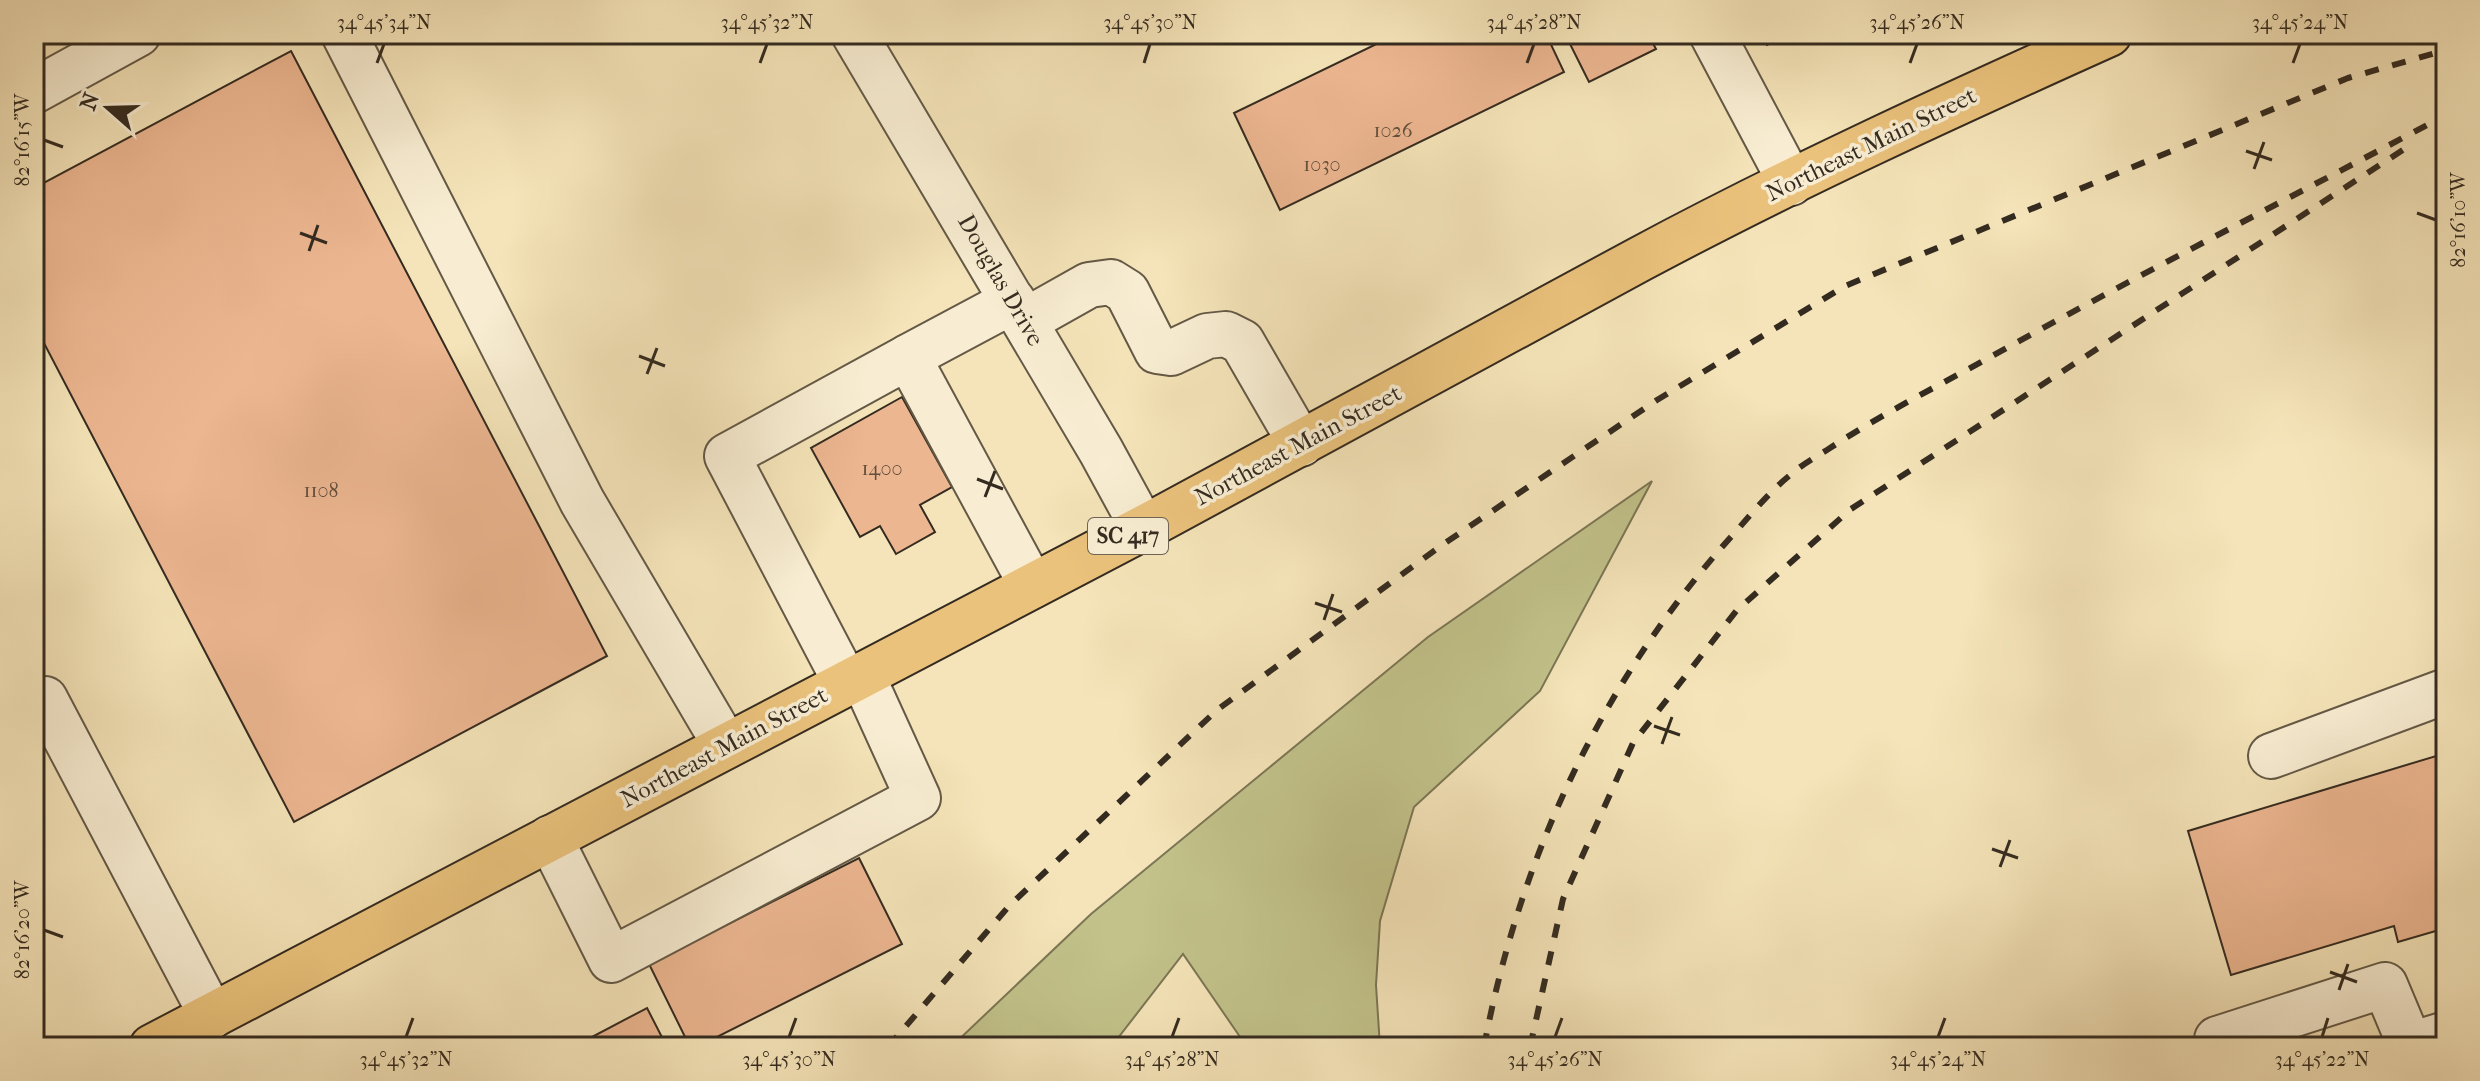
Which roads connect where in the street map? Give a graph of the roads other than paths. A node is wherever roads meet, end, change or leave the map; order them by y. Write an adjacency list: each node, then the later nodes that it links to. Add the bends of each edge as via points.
1 (138, 34): 6 (street)
2 (344, 34): 16 (street, via 582,501)
3 (854, 34): 8 (street, Douglas Drive)
4 (1712, 34): 7 (street)
5 (2109, 34): 7 (main road, Northeast Main Street / SC 417)
6 (34, 91)
7 (1791, 183): 10 (main road, Northeast Main Street / SC 417, via 1641,258)
8 (1019, 311): 9 (street); 10 (street, via 1111,282 1127,292 1157,351 1171,353 1207,336 1226,334 1242,342); 11 (street, Douglas Drive)
9 (908, 357): 12 (street); 13 (street, via 727,456)
10 (1301, 444): 11 (main road, Northeast Main Street / SC 417)
11 (1143, 528): 12 (main road, Northeast Main Street / SC 417)
12 (1032, 586): 13 (main road, Northeast Main Street / SC 417)
13 (854, 679): 16 (main road, Northeast Main Street / SC 417); 18 (street, via 918,798 611,960)
14 (2446, 691): 17 (street)
15 (45, 699): 19 (street)
16 (726, 746): 18 (main road, Northeast Main Street / SC 417)
17 (2271, 756)
18 (550, 838): 19 (main road, Northeast Main Street / SC 417)
19 (212, 1016): 21 (main road, Northeast Main Street / SC 417)
20 (2422, 1042): 22 (street, via 2385,985 2217,1039)
21 (164, 1044)
22 (2220, 1047)

